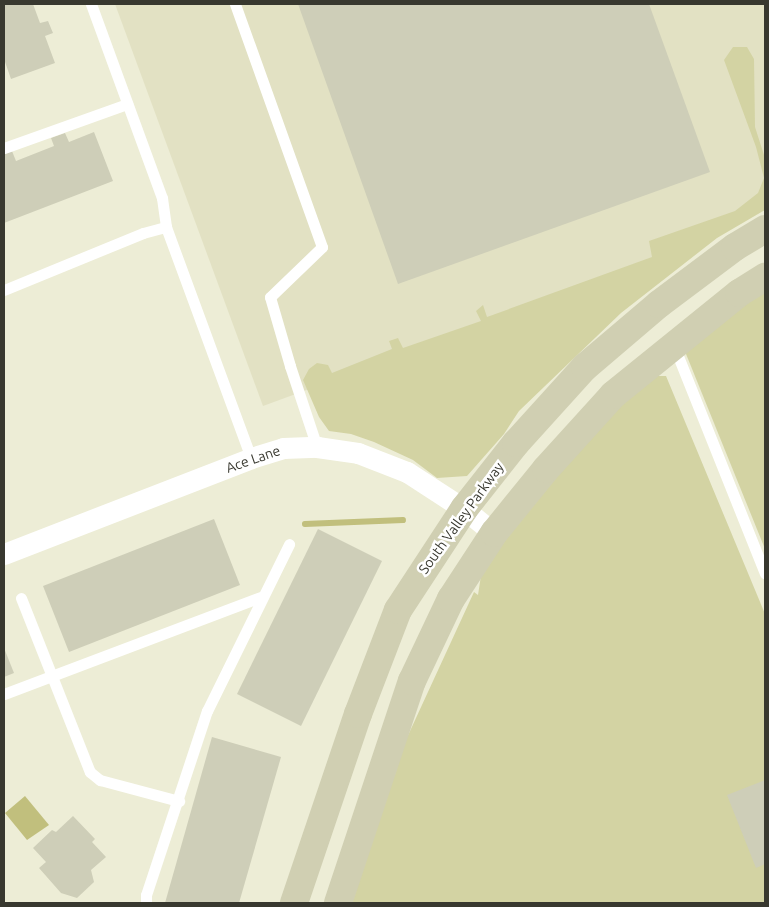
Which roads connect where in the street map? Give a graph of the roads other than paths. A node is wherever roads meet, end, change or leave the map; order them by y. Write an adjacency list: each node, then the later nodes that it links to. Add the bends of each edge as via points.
1 (91, 4): 3 (lane)
2 (235, 4): 10 (lane, via 322,247 270,297)
3 (127, 104): 4 (lane); 5 (lane, via 162,198)
4 (4, 148)
5 (166, 227): 8 (lane); 11 (lane)
6 (765, 230): 12 (main road, South Valley Parkway, via 735,247 659,304 585,366 516,443)
7 (765, 277): 9 (main road, via 739,292)
8 (4, 290)
9 (674, 344): 13 (main road, via 613,395); 16 (lane)
10 (316, 446): 11 (street, Ace Lane, via 282,448); 12 (street, Ace Lane, via 358,454 407,472)
11 (251, 458): 15 (street, Ace Lane)
12 (464, 509): 13 (street, Ace Lane); 23 (main road, South Valley Parkway, via 398,610 358,714)
13 (494, 533): 24 (main road, via 451,599 412,682)
14 (288, 544): 17 (lane)
15 (4, 554)
16 (765, 574)
17 (263, 596): 19 (lane); 21 (lane, via 207,711)
18 (22, 598): 19 (lane)
19 (52, 676): 20 (lane); 21 (lane, via 90,772 100,780)
20 (4, 694)
21 (179, 801): 22 (lane)
22 (146, 903)
23 (294, 903)
24 (338, 903)

